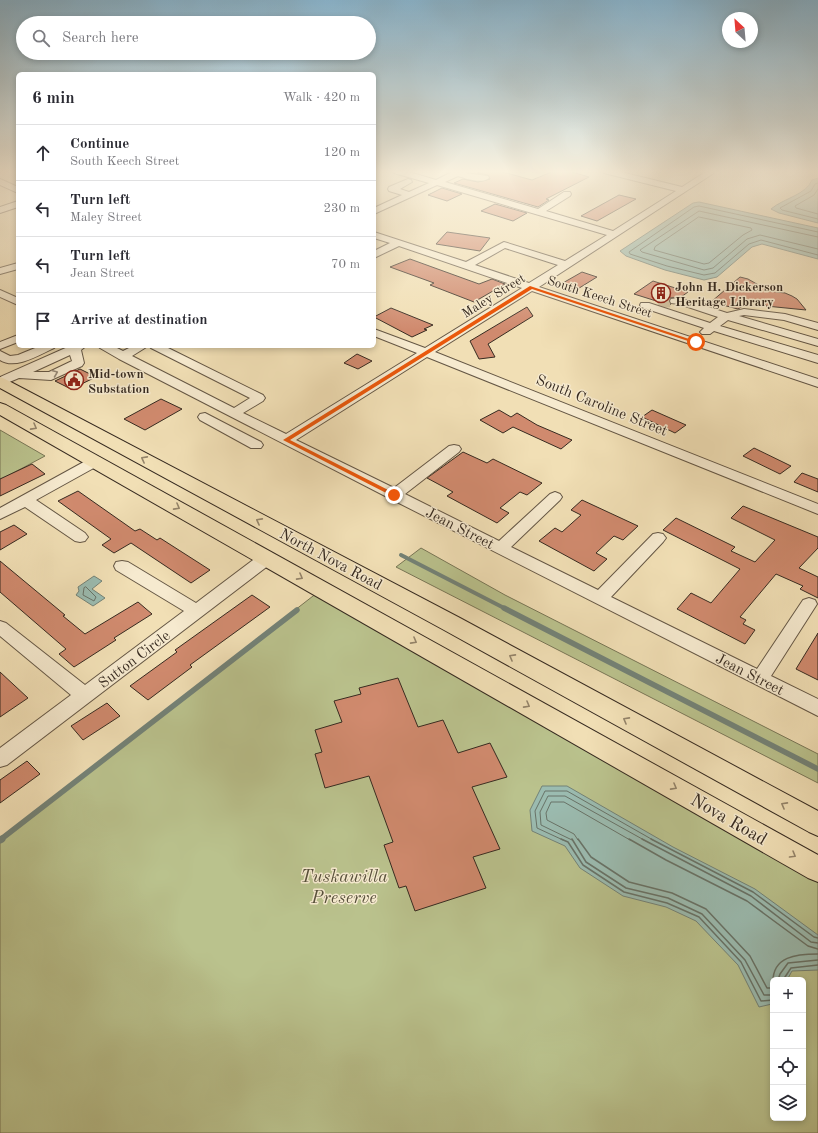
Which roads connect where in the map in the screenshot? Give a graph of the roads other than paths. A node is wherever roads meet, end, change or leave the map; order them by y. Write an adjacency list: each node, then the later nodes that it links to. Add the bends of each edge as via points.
1 (581, 224): 3 (street)
2 (631, 224): 3 (street, Maley Street)
3 (616, 234): 10 (street, Maley Street)
4 (376, 236): 5 (street, South Keech Street)
5 (398, 243): 6 (street); 11 (street, South Keech Street)
6 (376, 253)
7 (4, 259): 8 (street)
8 (16, 265)
9 (16, 265): 12 (street)
10 (567, 265): 11 (street, via 504,245); 13 (street, Maley Street)
11 (467, 266): 13 (street, South Keech Street)
12 (0, 271)
13 (531, 287): 24 (street, South Keech Street); 32 (street, Maley Street)
14 (0, 293): 15 (street)
15 (16, 301): 18 (street)
16 (677, 301): 19 (street)
17 (658, 302): 20 (street, via 645,305)
18 (0, 306)
19 (726, 316): 20 (street); 21 (street, via 744,312 785,317); 25 (street)
20 (712, 327): 24 (street); 35 (street)
21 (818, 327)
22 (376, 333): 32 (street, South Caroline Street)
23 (16, 339): 26 (street)
24 (696, 342): 37 (street, South Keech Street)
25 (818, 343)
26 (0, 346)
27 (45, 348): 33 (street, via 21,358 8,360)
28 (77, 348): 36 (street, via 78,362 51,376 17,374)
29 (108, 348): 34 (street, Jean Street)
30 (138, 348): 34 (street)
31 (159, 348): 39 (street, via 259,398)
32 (426, 353): 41 (street, Maley Street); 48 (street, South Caroline Street)
33 (0, 355)
34 (123, 356): 39 (street, Jean Street)
35 (818, 359)
36 (0, 382): 50 (main road, North Nova Road, one-way to 36)
37 (818, 383)
38 (0, 408): 44 (main road, North Nova Road, one-way to 44)
39 (234, 413): 41 (street, Jean Street)
40 (205, 417): 42 (street)
41 (286, 440): 45 (street, Jean Street)
42 (256, 445)
43 (454, 449): 45 (street)
44 (96, 461): 47 (street); 52 (main road, North Nova Road, one-way to 52)
45 (394, 495): 54 (street, Jean Street)
46 (555, 497): 54 (street)
47 (25, 500): 49 (street); 51 (street)
48 (818, 510)
49 (0, 514)
50 (287, 536): 52 (main road, via 264,540); 56 (main road, North Nova Road)
51 (80, 537)
52 (230, 537): 55 (main road, North Nova Road)
53 (658, 538): 58 (street)
54 (500, 548): 58 (street, Jean Street)
55 (267, 558): 56 (main road, via 297,556); 60 (street, Sutton Circle); 66 (main road, North Nova Road, one-way to 66)
56 (330, 559): 67 (main road, North Nova Road, one-way to 56)
57 (122, 566): 60 (street)
58 (600, 598): 62 (street, Jean Street)
59 (809, 604): 62 (street)
60 (197, 611): 63 (street, Sutton Circle)
61 (0, 627): 63 (street)
62 (760, 679): 64 (street, Jean Street)
63 (85, 696): 65 (street, Sutton Circle)
64 (818, 708)
65 (0, 758)
66 (640, 768): 68 (main road, Nova Road, one-way to 68)
67 (818, 824)
68 (818, 869)

